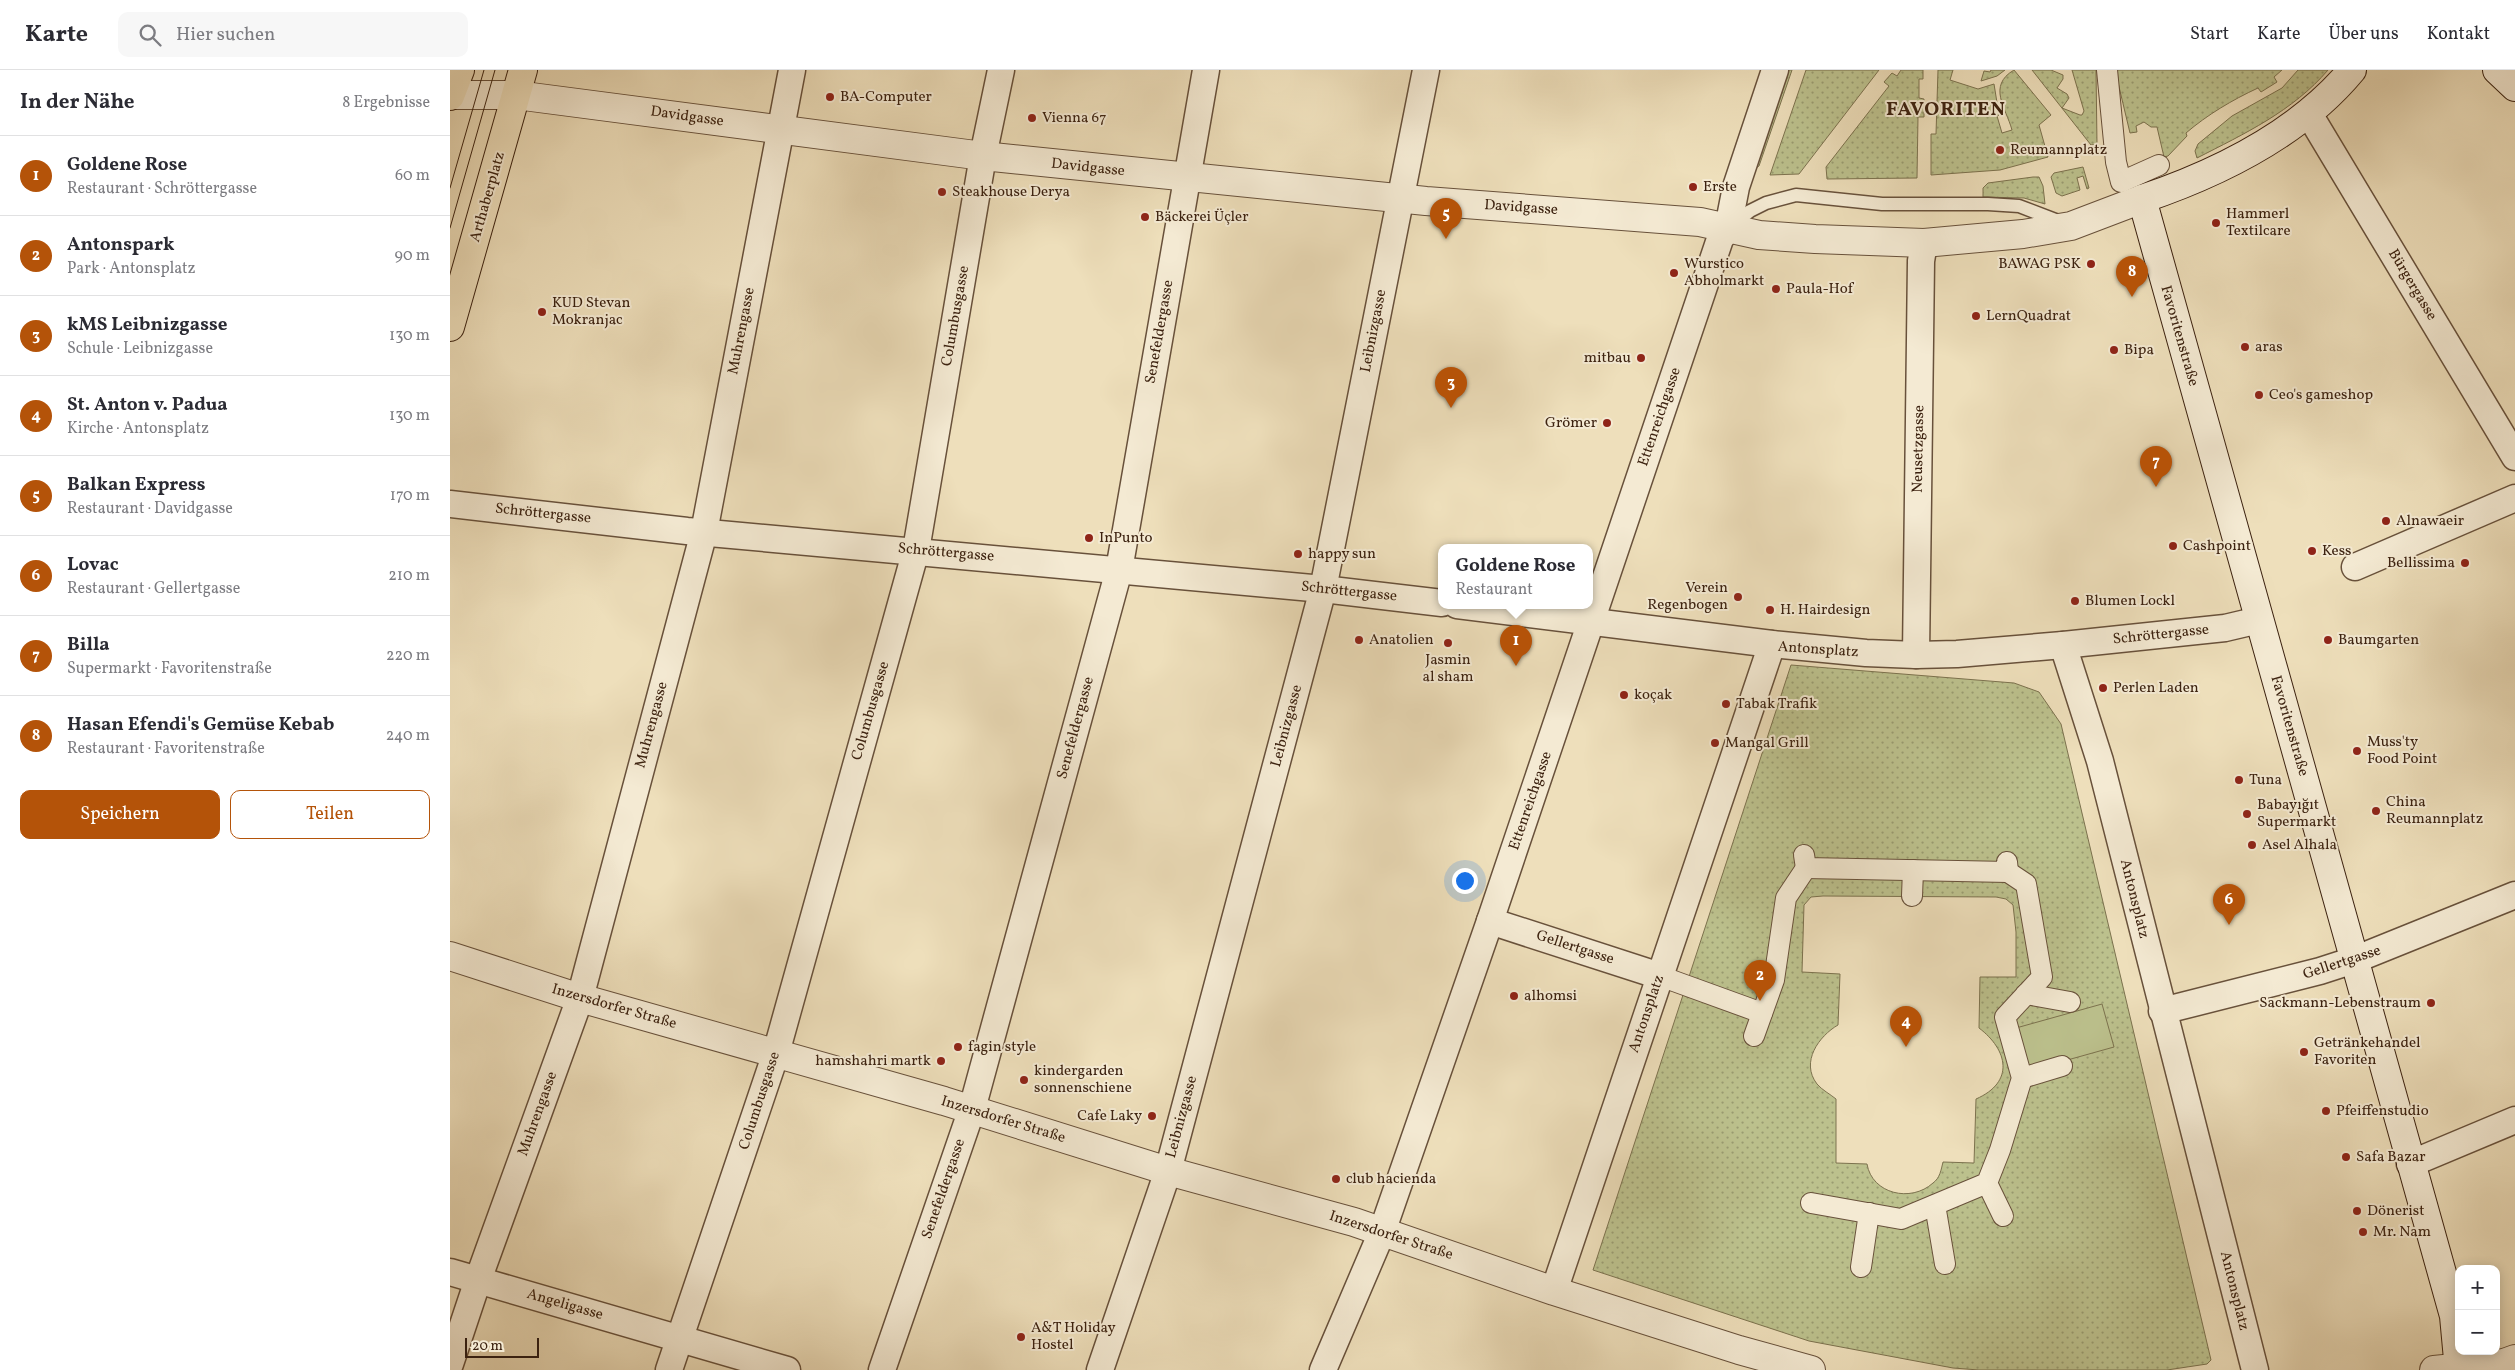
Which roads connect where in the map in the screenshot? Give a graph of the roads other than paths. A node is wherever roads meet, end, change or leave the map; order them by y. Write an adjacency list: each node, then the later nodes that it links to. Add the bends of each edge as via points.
1 (460, 70): 12 (main road)
2 (792, 70): 14 (street, Muhrengasse)
3 (1001, 70): 15 (street, Columbusgasse)
4 (1206, 70): 17 (street, Senefeldergasse)
5 (1426, 70): 18 (street, Leibnizgasse)
6 (1775, 70): 21 (street, via 1736,187)
7 (2107, 70): 16 (street, via 2121,182)
8 (2352, 70): 13 (street, via 2333,93)
9 (2496, 70): 11 (street)
10 (519, 82): 12 (street, Davidgasse); 14 (street, Davidgasse); 23 (main road, Arthaberplatz)
11 (2515, 87)
12 (450, 96)
13 (2308, 114): 19 (street, via 2233,160 2180,186); 24 (street, Bürgergasse)
14 (781, 129): 15 (street, Davidgasse); 27 (street, Muhrengasse)
15 (983, 156): 17 (street, Davidgasse); 28 (street, Columbusgasse)
16 (2159, 166)
17 (1186, 178): 18 (street, Davidgasse); 30 (street, Senefeldergasse)
18 (1400, 199): 21 (street, Davidgasse, via 1700,222); 31 (street, Leibnizgasse)
19 (2142, 199): 20 (street); 34 (street, Favoritenstraße)
20 (2071, 226): 21 (lane, via 2019,206 1882,204 1796,195 1750,210); 22 (street, via 1972,240)
21 (1728, 228): 22 (street, via 1759,235); 35 (street, Ettenreichgasse, via 1720,239)
22 (1924, 243): 38 (street, Neusetzgasse, via 1921,261)
23 (450, 327)
24 (2515, 457)
25 (2515, 498): 29 (street)
26 (450, 504): 27 (street, Schröttergasse)
27 (704, 532): 28 (street, Schröttergasse); 47 (street, Muhrengasse)
28 (916, 550): 30 (street, Schröttergasse); 52 (street, Columbusgasse)
29 (2355, 567)
30 (1119, 570): 31 (street, Schröttergasse); 55 (street, Senefeldergasse)
31 (1324, 589): 32 (street, Schröttergasse); 58 (street, Leibnizgasse)
32 (1438, 603)
33 (1489, 609): 35 (street)
34 (2259, 620): 37 (street, Schröttergasse, via 2225,628); 44 (street, Favoritenstraße)
35 (1591, 622): 36 (street); 42 (street, Ettenreichgasse)
36 (1772, 644): 38 (street, Antonsplatz); 45 (street, Antonsplatz)
37 (2063, 645): 38 (street, Antonsplatz); 49 (street, Antonsplatz, via 2100,761)
38 (1916, 655)
39 (1913, 870): 41 (street); 46 (street, via 2008,867 2026,884 2042,977); 50 (street, via 1805,862 1786,898 1774,980)
40 (2515, 894): 44 (street, Gellertgasse)
41 (1912, 896)
42 (1490, 921): 45 (street, Gellertgasse); 64 (street, Ettenreichgasse)
43 (450, 956): 47 (street, Inzersdorfer Straße)
44 (2354, 960): 49 (street, Gellertgasse); 57 (street, Favoritenstraße)
45 (1660, 976): 50 (street); 69 (street, Antonsplatz)
46 (2026, 994): 48 (street); 54 (street, via 2005,1017)
47 (580, 998): 52 (street, Inzersdorfer Straße); 68 (street, Muhrengasse)
48 (2070, 1002)
49 (2162, 1011): 80 (street, Antonsplatz)
50 (1762, 1013): 51 (street)
51 (1754, 1036)
52 (776, 1053): 55 (street, Inzersdorfer Straße); 70 (street, Columbusgasse)
53 (2062, 1066): 54 (street)
54 (2022, 1078): 59 (street)
55 (972, 1109): 58 (street, Inzersdorfer Straße); 76 (street, Senefeldergasse)
56 (2515, 1120): 57 (street)
57 (2410, 1164): 73 (street, Favoritenstraße, via 2454,1316)
58 (1168, 1171): 64 (street, Inzersdorfer Straße); 77 (street, Leibnizgasse)
59 (1987, 1183): 61 (street); 63 (street)
60 (1811, 1203): 62 (street)
61 (1935, 1205): 62 (street, via 1901,1219); 65 (street)
62 (1869, 1213): 66 (street)
63 (2003, 1216)
64 (1382, 1232): 69 (street, Inzersdorfer Straße); 78 (street, Ettenreichgasse)
65 (1945, 1264)
66 (1862, 1267)
67 (450, 1272): 68 (street, Angeligasse)
68 (478, 1280): 70 (street, Angeligasse); 72 (street, Muhrengasse)
69 (1554, 1291): 79 (street)
70 (680, 1338): 74 (street, Columbusgasse); 75 (street, Angeligasse)
71 (2515, 1359): 73 (street)
72 (450, 1364)
73 (2451, 1369)
74 (668, 1370)
75 (787, 1370)
76 (882, 1370)
77 (1100, 1370)
78 (1323, 1370)
79 (1812, 1370)
80 (2255, 1370)

